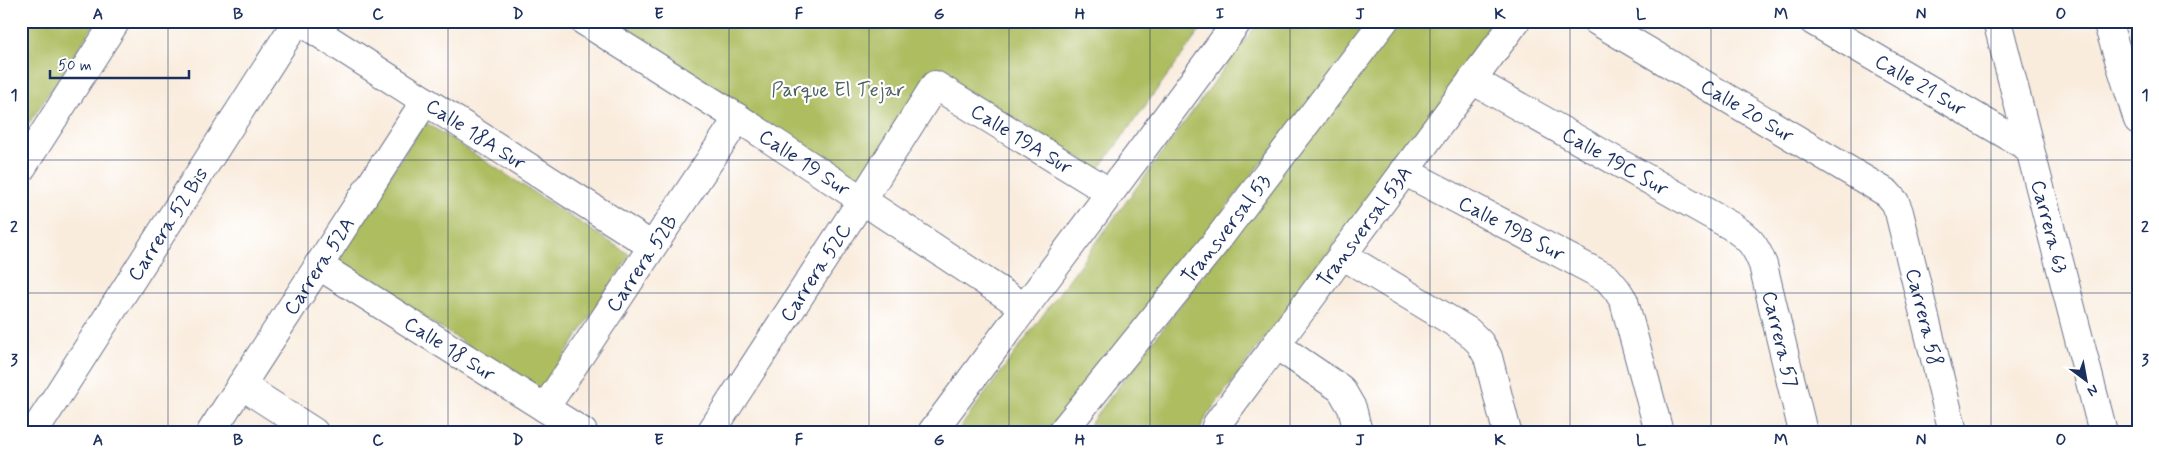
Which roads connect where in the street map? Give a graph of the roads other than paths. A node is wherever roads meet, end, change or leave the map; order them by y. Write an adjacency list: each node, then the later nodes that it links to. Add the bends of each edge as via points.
1 (116, 21): 17 (street)
2 (299, 21): 13 (street, Calle 18A Sur); 30 (street, Carrera 52 Bis)
3 (584, 21): 14 (street, Calle 19 Sur)
4 (1238, 21): 19 (street)
5 (1384, 21): 36 (street, Transversal 53, via 1214,243)
6 (1516, 21): 11 (street, Transversal 53A)
7 (1597, 21): 21 (street, Calle 20 Sur, via 1876,186)
8 (1813, 21): 16 (street, Calle 21 Sur)
9 (1997, 21): 16 (street, Carrera 63)
10 (2107, 21): 15 (street)
11 (1472, 80): 18 (street, Transversal 53A); 23 (street, Calle 19C Sur, via 1731,226 1747,236)
12 (935, 85): 19 (street, Calle 19A Sur); 20 (street, Carrera 52C)
13 (424, 101): 22 (street, Calle 18A Sur); 25 (street, Carrera 52A)
14 (738, 118): 20 (street, Calle 19 Sur); 22 (street, Carrera 52B)
15 (2138, 120)
16 (2030, 148): 43 (street, Carrera 63)
17 (21, 169)
18 (1404, 171): 24 (street, Transversal 53A); 40 (street, Calle 19B Sur, via 1607,278 1624,301)
19 (1109, 192): 26 (street)
20 (862, 200): 26 (street, Calle 19 Sur); 34 (street, Carrera 52C)
21 (1895, 202): 42 (street, Carrera 58)
22 (652, 246): 29 (street, Carrera 52B)
23 (1756, 247): 41 (street, Carrera 57)
24 (1342, 255): 27 (street, Transversal 53A); 39 (street, via 1468,331 1480,343 1488,357)
25 (318, 265): 28 (street, Carrera 52A); 29 (street, Calle 18 Sur)
26 (1024, 307): 35 (street)
27 (1276, 345): 37 (street, Transversal 53A); 38 (street, via 1341,389 1352,408)
28 (241, 385): 31 (street, Carrera 52A); 32 (street)
29 (545, 408): 33 (street, Calle 18 Sur)
30 (35, 424)
31 (211, 432)
32 (314, 432)
33 (583, 432)
34 (711, 432)
35 (932, 432)
36 (1062, 432)
37 (1214, 432)
38 (1358, 432)
39 (1507, 432)
40 (1660, 432)
41 (1803, 432)
42 (1953, 432)
43 (2103, 432)

